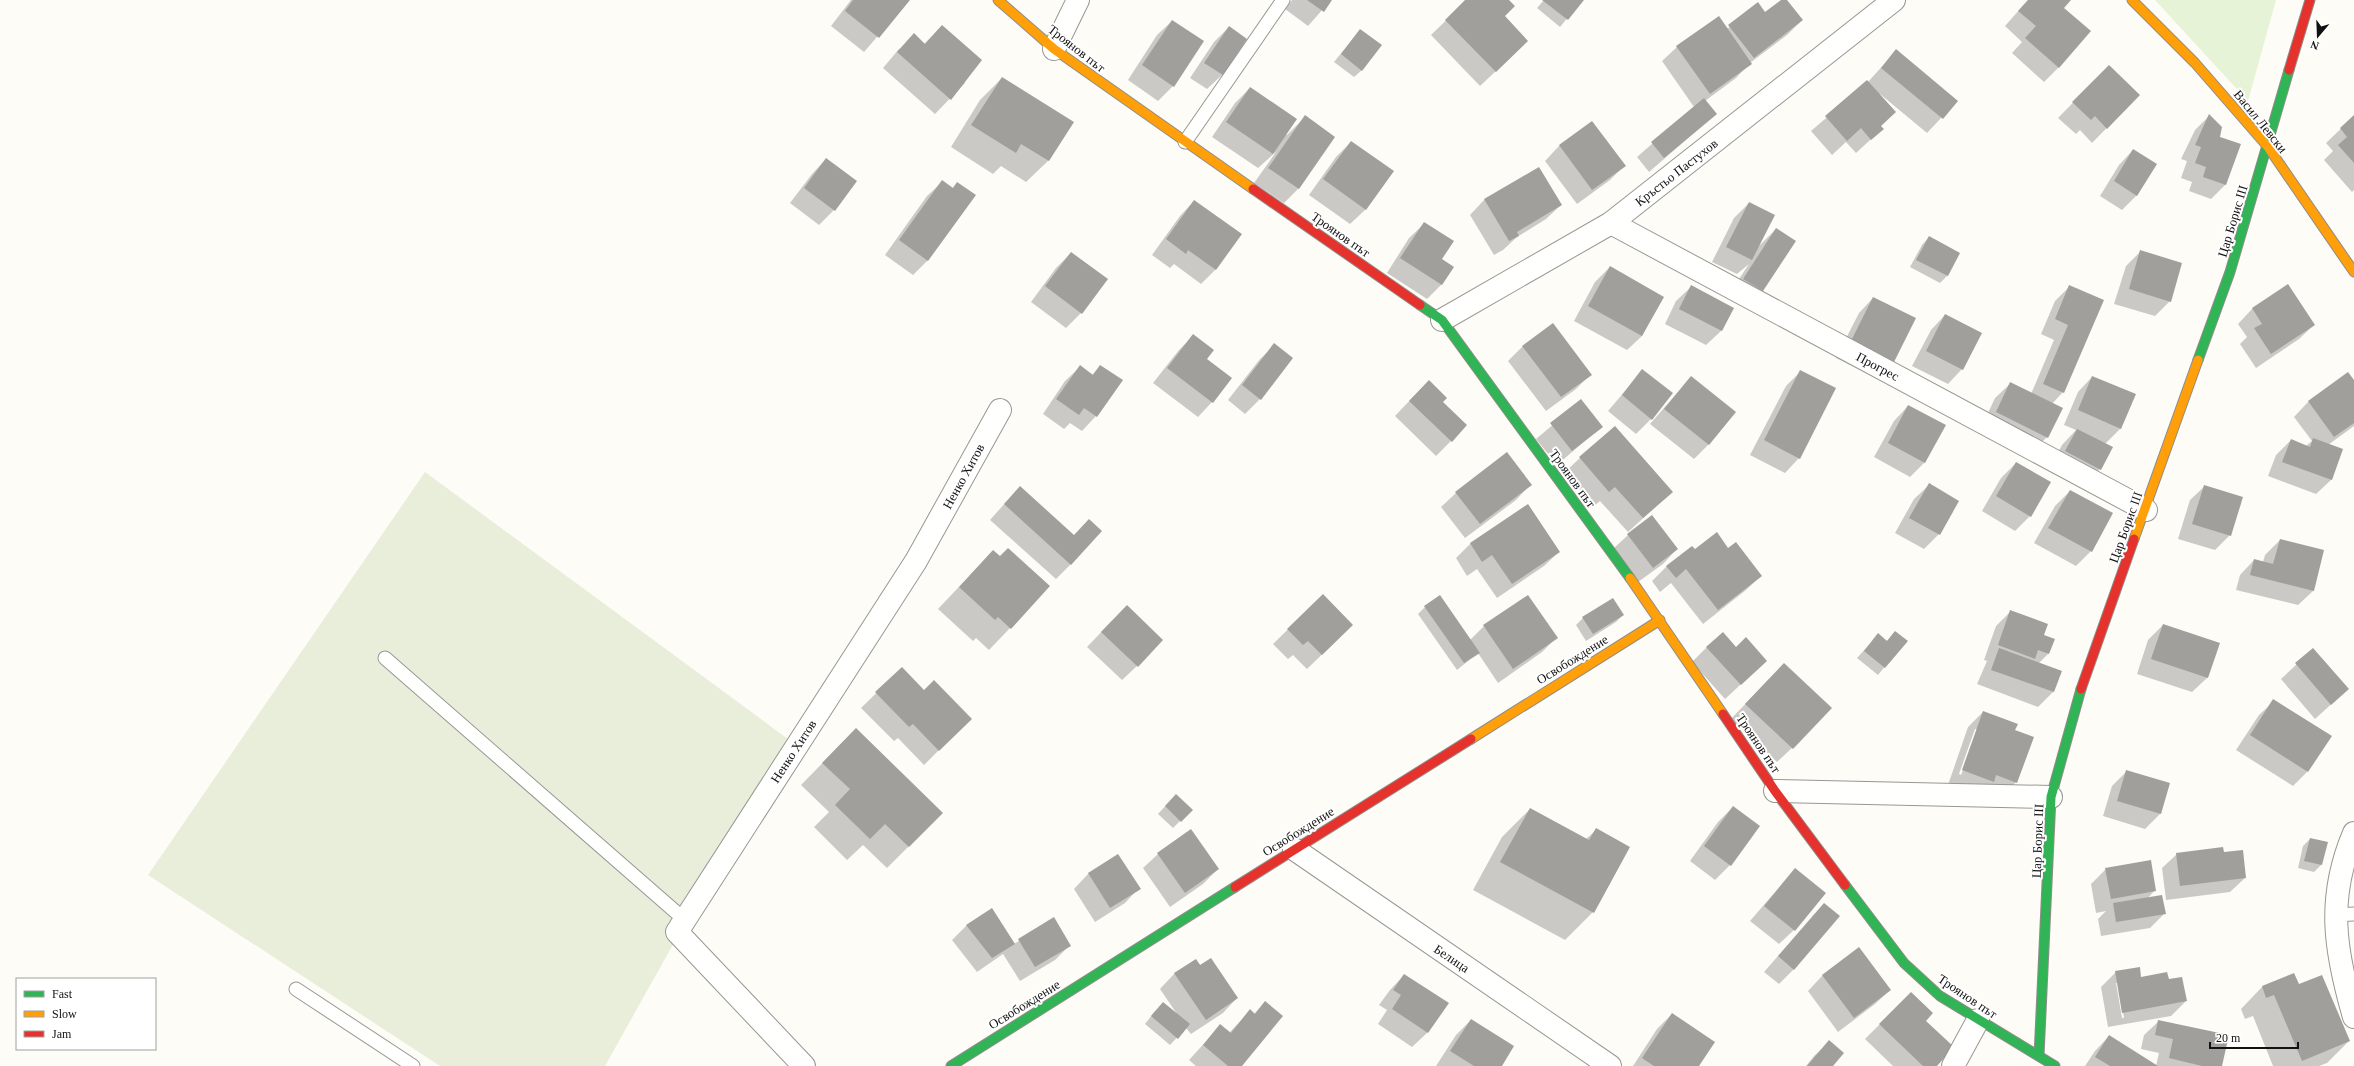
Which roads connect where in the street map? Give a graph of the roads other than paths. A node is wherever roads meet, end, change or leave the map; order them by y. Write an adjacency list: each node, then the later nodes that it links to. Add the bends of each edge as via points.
1 (998, 0): 7 (street, Троянов път)
2 (1078, 0): 7 (street)
3 (1283, 0): 8 (lane)
4 (1894, 0): 10 (street, Кръстьо Пастухов)
5 (2132, 0): 9 (street, Васил Левски, via 2195,63)
6 (2310, 0): 9 (street, Цар Борис III)
7 (1054, 49): 8 (street, Троянов път)
8 (1185, 142): 12 (street, Троянов път)
9 (2268, 147): 11 (street, Васил Левски); 14 (street, Цар Борис III, via 2230,272)
10 (1611, 223): 12 (street, Кръстьо Пастухов); 14 (street, Прогрес)
11 (2354, 272)
12 (1442, 320): 15 (street, Троянов път)
13 (1000, 410): 22 (street, Ненко Хитов, via 916,561)
14 (2146, 510): 18 (street, Цар Борис III, via 2068,731)
15 (1660, 620): 17 (street, Троянов път); 20 (street, Освобождение)
16 (385, 658): 22 (lane)
17 (1775, 791): 18 (street); 25 (street, Троянов път, via 1904,963 1940,996)
18 (2051, 797): 26 (street, Цар Борис III)
19 (2354, 833): 21 (street, via 2343,859)
20 (1294, 849): 29 (street, Освобождение); 30 (street, Белица)
21 (2344, 915): 24 (street, via 2341,970)
22 (685, 920): 28 (street, Ненко Хитов, via 678,932)
23 (296, 989): 27 (lane)
24 (2354, 1017)
25 (1978, 1020): 26 (street, Троянов път); 31 (street)
26 (2039, 1056): 32 (street)
27 (413, 1066)
28 (804, 1066)
29 (951, 1066)
30 (1610, 1066)
31 (1953, 1066)
32 (2055, 1066)

